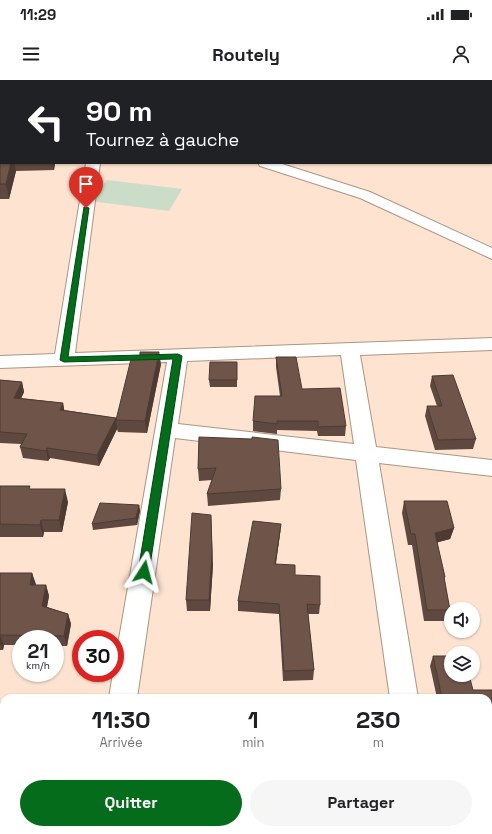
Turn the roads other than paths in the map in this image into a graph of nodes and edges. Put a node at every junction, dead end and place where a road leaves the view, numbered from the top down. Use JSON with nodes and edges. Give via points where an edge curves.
{"nodes":[{"id":1,"x":93,"y":164,"type":"edge"},
{"id":2,"x":268,"y":164,"type":"edge"},
{"id":3,"x":492,"y":254,"type":"edge"},
{"id":4,"x":492,"y":344,"type":"edge"},
{"id":5,"x":350,"y":349,"type":"junction"},
{"id":6,"x":178,"y":356,"type":"junction"},
{"id":7,"x":64,"y":360,"type":"junction"},
{"id":8,"x":0,"y":362,"type":"edge"},
{"id":9,"x":166,"y":430,"type":"junction"},
{"id":10,"x":366,"y":454,"type":"junction"},
{"id":11,"x":492,"y":468,"type":"edge"},
{"id":12,"x":125,"y":694,"type":"edge"},
{"id":13,"x":403,"y":694,"type":"edge"}],
"edges":[{"from":1,"to":7,"type":"street"},
{"from":2,"to":3,"type":"street","via":[[365,194]]},
{"from":4,"to":5,"type":"street"},
{"from":5,"to":6,"type":"street"},
{"from":5,"to":10,"type":"street"},
{"from":6,"to":7,"type":"street"},
{"from":6,"to":9,"type":"street"},
{"from":7,"to":8,"type":"street"},
{"from":9,"to":10,"type":"street"},
{"from":9,"to":12,"type":"street"},
{"from":10,"to":11,"type":"street"},
{"from":10,"to":13,"type":"street"}]}
